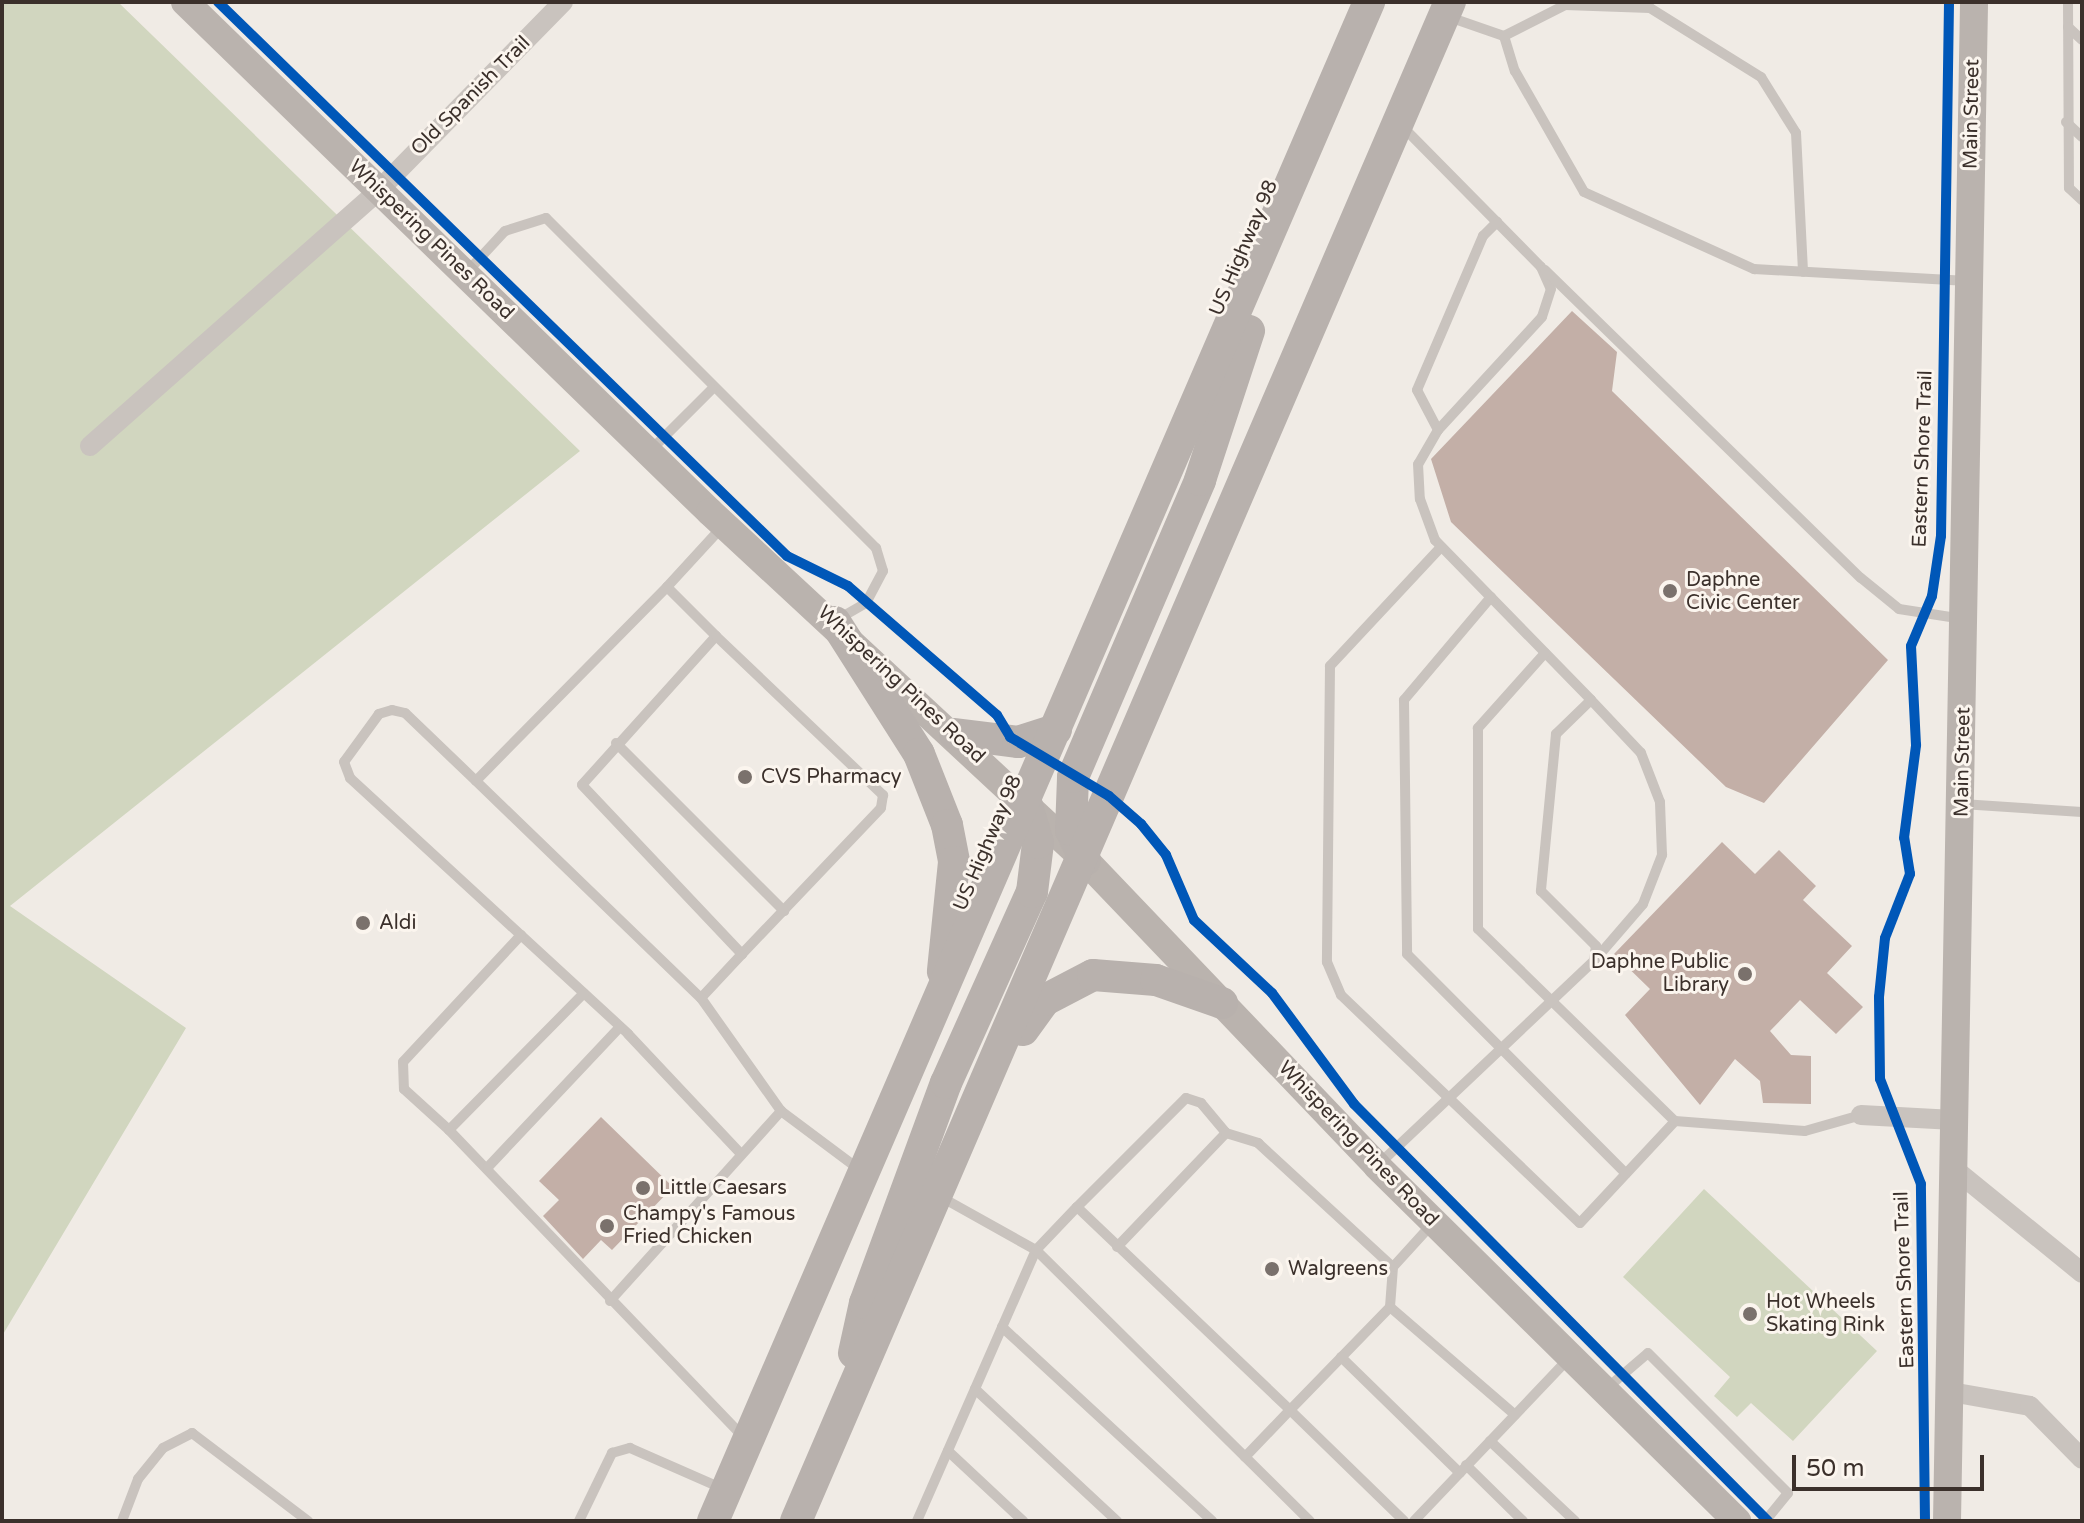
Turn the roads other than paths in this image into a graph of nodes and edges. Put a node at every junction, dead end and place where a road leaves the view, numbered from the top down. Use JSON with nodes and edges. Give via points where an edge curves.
{"nodes":[{"id":1,"x":185,"y":2,"type":"edge"},
{"id":2,"x":563,"y":2,"type":"edge"},
{"id":3,"x":1369,"y":2,"type":"edge"},
{"id":4,"x":1974,"y":2,"type":"edge"},
{"id":5,"x":2068,"y":2,"type":"edge"},
{"id":6,"x":1447,"y":9,"type":"edge"},
{"id":7,"x":2068,"y":27,"type":"junction"},
{"id":8,"x":1504,"y":36,"type":"junction"},
{"id":9,"x":2082,"y":40,"type":"edge"},
{"id":10,"x":1398,"y":122,"type":"junction"},
{"id":11,"x":2066,"y":122,"type":"junction"},
{"id":12,"x":2082,"y":137,"type":"edge"},
{"id":13,"x":379,"y":190,"type":"junction"},
{"id":14,"x":2082,"y":200,"type":"edge"},
{"id":15,"x":1281,"y":208,"type":"junction"},
{"id":16,"x":1497,"y":222,"type":"junction"},
{"id":17,"x":1539,"y":265,"type":"junction"},
{"id":18,"x":1803,"y":272,"type":"junction"},
{"id":19,"x":466,"y":274,"type":"junction"},
{"id":20,"x":1970,"y":282,"type":"junction"},
{"id":21,"x":712,"y":389,"type":"junction"},
{"id":22,"x":1438,"y":430,"type":"junction"},
{"id":23,"x":90,"y":446,"type":"dead end"},
{"id":24,"x":649,"y":452,"type":"junction"},
{"id":25,"x":724,"y":525,"type":"junction"},
{"id":26,"x":1441,"y":547,"type":"junction"},
{"id":27,"x":667,"y":587,"type":"junction"},
{"id":28,"x":1491,"y":597,"type":"junction"},
{"id":29,"x":1965,"y":619,"type":"junction"},
{"id":30,"x":835,"y":622,"type":"junction"},
{"id":31,"x":716,"y":636,"type":"junction"},
{"id":32,"x":1545,"y":653,"type":"junction"},
{"id":33,"x":1591,"y":700,"type":"junction"},
{"id":34,"x":1056,"y":730,"type":"junction"},
{"id":35,"x":955,"y":734,"type":"junction"},
{"id":36,"x":616,"y":743,"type":"junction"},
{"id":37,"x":476,"y":781,"type":"junction"},
{"id":38,"x":1026,"y":802,"type":"junction"},
{"id":39,"x":1962,"y":804,"type":"junction"},
{"id":40,"x":2082,"y":812,"type":"edge"},
{"id":41,"x":1085,"y":860,"type":"junction"},
{"id":42,"x":784,"y":911,"type":"junction"},
{"id":43,"x":521,"y":935,"type":"junction"},
{"id":44,"x":742,"y":954,"type":"junction"},
{"id":45,"x":1594,"y":961,"type":"junction"},
{"id":46,"x":584,"y":993,"type":"junction"},
{"id":47,"x":701,"y":998,"type":"junction"},
{"id":48,"x":940,"y":1001,"type":"junction"},
{"id":49,"x":1552,"y":1001,"type":"junction"},
{"id":50,"x":1222,"y":1003,"type":"junction"},
{"id":51,"x":620,"y":1027,"type":"junction"},
{"id":52,"x":1501,"y":1050,"type":"junction"},
{"id":53,"x":992,"y":1072,"type":"junction"},
{"id":54,"x":1450,"y":1097,"type":"junction"},
{"id":55,"x":781,"y":1111,"type":"junction"},
{"id":56,"x":1861,"y":1115,"type":"joint"},
{"id":57,"x":1954,"y":1120,"type":"junction"},
{"id":58,"x":1675,"y":1121,"type":"junction"},
{"id":59,"x":449,"y":1130,"type":"junction"},
{"id":60,"x":1226,"y":1133,"type":"junction"},
{"id":61,"x":741,"y":1154,"type":"junction"},
{"id":62,"x":1377,"y":1166,"type":"junction"},
{"id":63,"x":488,"y":1167,"type":"junction"},
{"id":64,"x":1953,"y":1168,"type":"junction"},
{"id":65,"x":865,"y":1173,"type":"junction"},
{"id":66,"x":1626,"y":1174,"type":"junction"},
{"id":67,"x":938,"y":1195,"type":"junction"},
{"id":68,"x":1077,"y":1207,"type":"junction"},
{"id":69,"x":1434,"y":1223,"type":"junction"},
{"id":70,"x":1117,"y":1247,"type":"junction"},
{"id":71,"x":1036,"y":1250,"type":"junction"},
{"id":72,"x":1393,"y":1267,"type":"junction"},
{"id":73,"x":2082,"y":1273,"type":"edge"},
{"id":74,"x":610,"y":1301,"type":"junction"},
{"id":75,"x":1390,"y":1307,"type":"junction"},
{"id":76,"x":1002,"y":1327,"type":"junction"},
{"id":77,"x":1341,"y":1357,"type":"junction"},
{"id":78,"x":1571,"y":1357,"type":"junction"},
{"id":79,"x":975,"y":1389,"type":"junction"},
{"id":80,"x":1605,"y":1390,"type":"junction"},
{"id":81,"x":1951,"y":1392,"type":"junction"},
{"id":82,"x":1290,"y":1410,"type":"junction"},
{"id":83,"x":1515,"y":1415,"type":"junction"},
{"id":84,"x":839,"y":1422,"type":"junction"},
{"id":85,"x":1490,"y":1441,"type":"junction"},
{"id":86,"x":748,"y":1442,"type":"junction"},
{"id":87,"x":948,"y":1451,"type":"junction"},
{"id":88,"x":1245,"y":1457,"type":"junction"},
{"id":89,"x":2082,"y":1459,"type":"edge"},
{"id":90,"x":1463,"y":1469,"type":"junction"},
{"id":91,"x":727,"y":1490,"type":"junction"},
{"id":92,"x":920,"y":1520,"type":"edge"},
{"id":93,"x":122,"y":1521,"type":"edge"},
{"id":94,"x":308,"y":1521,"type":"edge"},
{"id":95,"x":579,"y":1521,"type":"edge"},
{"id":96,"x":713,"y":1521,"type":"edge"},
{"id":97,"x":796,"y":1521,"type":"edge"},
{"id":98,"x":1023,"y":1521,"type":"edge"},
{"id":99,"x":1117,"y":1521,"type":"edge"},
{"id":100,"x":1212,"y":1521,"type":"edge"},
{"id":101,"x":1310,"y":1521,"type":"edge"},
{"id":102,"x":1404,"y":1521,"type":"edge"},
{"id":103,"x":1414,"y":1521,"type":"edge"},
{"id":104,"x":1523,"y":1521,"type":"edge"},
{"id":105,"x":1575,"y":1521,"type":"edge"},
{"id":106,"x":1737,"y":1521,"type":"edge"},
{"id":107,"x":1765,"y":1521,"type":"edge"},
{"id":108,"x":1947,"y":1521,"type":"edge"}],
"edges":[{"from":1,"to":13,"type":"street","name":"Whispering Pines Road"},
{"from":2,"to":13,"type":"street","name":"Old Spanish Trail"},
{"from":3,"to":15,"type":"main road","name":"US Highway 98"},
{"from":4,"to":20,"type":"street","name":"Main Street"},
{"from":5,"to":7,"type":"lane"},
{"from":6,"to":8,"type":"lane"},
{"from":6,"to":10,"type":"main road"},
{"from":7,"to":9,"type":"lane"},
{"from":7,"to":11,"type":"lane"},
{"from":8,"to":18,"type":"lane","via":[[1515,71],[1584,192],[1754,269]]},
{"from":8,"to":18,"type":"lane","via":[[1565,5],[1650,8],[1761,77],[1796,133]]},
{"from":10,"to":16,"type":"lane"},
{"from":10,"to":41,"type":"main road"},
{"from":11,"to":12,"type":"lane"},
{"from":11,"to":14,"type":"lane","via":[[2069,188]]},
{"from":13,"to":19,"type":"street","name":"Whispering Pines Road"},
{"from":13,"to":23,"type":"street","name":"Old Spanish Trail"},
{"from":15,"to":34,"type":"main road","name":"US Highway 98"},
{"from":15,"to":41,"type":"main road","via":[[1200,480],[1073,777],[1071,830]]},
{"from":16,"to":17,"type":"lane"},
{"from":16,"to":22,"type":"lane","via":[[1483,236],[1417,390]]},
{"from":17,"to":22,"type":"lane","via":[[1551,289],[1542,317]]},
{"from":17,"to":29,"type":"lane","via":[[1861,578],[1899,609]]},
{"from":18,"to":20,"type":"lane"},
{"from":19,"to":21,"type":"lane","via":[[505,231],[546,218]]},
{"from":19,"to":24,"type":"street","name":"Whispering Pines Road"},
{"from":20,"to":29,"type":"street","name":"Main Street"},
{"from":21,"to":24,"type":"lane"},
{"from":21,"to":30,"type":"lane","via":[[876,548],[883,571],[866,603]]},
{"from":22,"to":26,"type":"lane","via":[[1418,464],[1420,499]]},
{"from":24,"to":25,"type":"street","name":"Whispering Pines Road"},
{"from":25,"to":27,"type":"lane"},
{"from":25,"to":30,"type":"street","name":"Whispering Pines Road"},
{"from":26,"to":28,"type":"lane"},
{"from":26,"to":54,"type":"lane","via":[[1330,666],[1327,962],[1341,995]]},
{"from":27,"to":31,"type":"lane"},
{"from":27,"to":37,"type":"lane"},
{"from":28,"to":32,"type":"lane"},
{"from":28,"to":52,"type":"lane","via":[[1404,700],[1407,954]]},
{"from":29,"to":39,"type":"street","name":"Main Street"},
{"from":30,"to":35,"type":"street","name":"Whispering Pines Road"},
{"from":30,"to":48,"type":"main road","via":[[919,754],[947,825],[954,862]]},
{"from":31,"to":36,"type":"lane"},
{"from":31,"to":42,"type":"lane","via":[[883,795],[881,808]]},
{"from":32,"to":33,"type":"lane"},
{"from":32,"to":49,"type":"lane","via":[[1478,728],[1478,929]]},
{"from":33,"to":45,"type":"lane","via":[[1556,734],[1541,891],[1596,946]]},
{"from":33,"to":45,"type":"lane","via":[[1641,753],[1660,802],[1662,855],[1643,904]]},
{"from":34,"to":35,"type":"main road","via":[[1018,742]]},
{"from":34,"to":38,"type":"main road","name":"US Highway 98"},
{"from":35,"to":38,"type":"street","name":"Whispering Pines Road"},
{"from":36,"to":42,"type":"lane"},
{"from":36,"to":44,"type":"lane","via":[[587,774],[586,795]]},
{"from":37,"to":43,"type":"lane","via":[[405,713],[392,710],[379,714],[344,762],[350,778]]},
{"from":37,"to":47,"type":"lane"},
{"from":38,"to":41,"type":"street","name":"Whispering Pines Road"},
{"from":38,"to":48,"type":"main road","name":"US Highway 98"},
{"from":38,"to":84,"type":"main road","via":[[1038,843],[1032,892],[946,1083],[865,1303]]},
{"from":39,"to":40,"type":"lane"},
{"from":39,"to":57,"type":"street","name":"Main Street"},
{"from":41,"to":50,"type":"street","name":"Whispering Pines Road"},
{"from":41,"to":53,"type":"main road"},
{"from":42,"to":44,"type":"lane"},
{"from":43,"to":46,"type":"lane"},
{"from":43,"to":59,"type":"lane","via":[[403,1062],[404,1089]]},
{"from":44,"to":47,"type":"lane"},
{"from":45,"to":49,"type":"lane"},
{"from":46,"to":51,"type":"lane"},
{"from":46,"to":59,"type":"lane"},
{"from":47,"to":55,"type":"lane"},
{"from":48,"to":65,"type":"main road","name":"US Highway 98"},
{"from":49,"to":52,"type":"lane"},
{"from":49,"to":58,"type":"lane"},
{"from":50,"to":53,"type":"main road","via":[[1122,973],[1069,982],[1045,1000]]},
{"from":50,"to":62,"type":"street","name":"Whispering Pines Road"},
{"from":51,"to":61,"type":"lane"},
{"from":51,"to":63,"type":"lane"},
{"from":52,"to":54,"type":"lane"},
{"from":52,"to":66,"type":"lane"},
{"from":53,"to":67,"type":"main road"},
{"from":54,"to":62,"type":"lane"},
{"from":54,"to":66,"type":"lane","via":[[1580,1223]]},
{"from":55,"to":61,"type":"lane"},
{"from":55,"to":65,"type":"lane"},
{"from":56,"to":57,"type":"street"},
{"from":56,"to":58,"type":"lane","via":[[1805,1131]]},
{"from":57,"to":64,"type":"street","name":"Main Street"},
{"from":58,"to":66,"type":"lane"},
{"from":59,"to":63,"type":"lane"},
{"from":60,"to":68,"type":"lane","via":[[1201,1103],[1186,1098]]},
{"from":60,"to":70,"type":"lane"},
{"from":60,"to":72,"type":"lane","via":[[1258,1143]]},
{"from":61,"to":74,"type":"lane"},
{"from":62,"to":69,"type":"street","name":"Whispering Pines Road"},
{"from":63,"to":74,"type":"lane","via":[[535,1228]]},
{"from":64,"to":73,"type":"street"},
{"from":64,"to":81,"type":"street","name":"Main Street"},
{"from":65,"to":86,"type":"main road","name":"US Highway 98"},
{"from":67,"to":71,"type":"lane"},
{"from":67,"to":84,"type":"main road"},
{"from":68,"to":70,"type":"lane"},
{"from":68,"to":71,"type":"lane"},
{"from":69,"to":72,"type":"lane"},
{"from":69,"to":78,"type":"street","name":"Whispering Pines Road"},
{"from":70,"to":82,"type":"lane"},
{"from":71,"to":76,"type":"lane"},
{"from":71,"to":88,"type":"lane"},
{"from":72,"to":75,"type":"lane"},
{"from":74,"to":86,"type":"lane"},
{"from":75,"to":77,"type":"lane"},
{"from":75,"to":83,"type":"lane"},
{"from":76,"to":79,"type":"lane"},
{"from":76,"to":100,"type":"lane"},
{"from":77,"to":82,"type":"lane"},
{"from":77,"to":90,"type":"lane"},
{"from":78,"to":80,"type":"street","name":"Whispering Pines Road"},
{"from":78,"to":83,"type":"lane"},
{"from":79,"to":87,"type":"lane"},
{"from":79,"to":99,"type":"lane"},
{"from":80,"to":106,"type":"street","name":"Whispering Pines Road"},
{"from":80,"to":107,"type":"lane","via":[[1648,1353],[1788,1493]]},
{"from":81,"to":89,"type":"street","via":[[2030,1406]]},
{"from":81,"to":108,"type":"street","name":"Main Street"},
{"from":82,"to":88,"type":"lane"},
{"from":82,"to":102,"type":"lane"},
{"from":83,"to":85,"type":"lane"},
{"from":84,"to":97,"type":"main road"},
{"from":85,"to":90,"type":"lane"},
{"from":85,"to":105,"type":"lane"},
{"from":86,"to":91,"type":"main road","name":"US Highway 98"},
{"from":87,"to":92,"type":"lane"},
{"from":87,"to":98,"type":"lane"},
{"from":88,"to":101,"type":"lane"},
{"from":90,"to":103,"type":"lane"},
{"from":90,"to":104,"type":"lane"},
{"from":91,"to":95,"type":"lane","via":[[630,1448],[612,1453]]},
{"from":91,"to":96,"type":"main road","name":"US Highway 98"},
{"from":93,"to":94,"type":"lane","via":[[146,1469],[163,1448],[192,1433]]}]}
